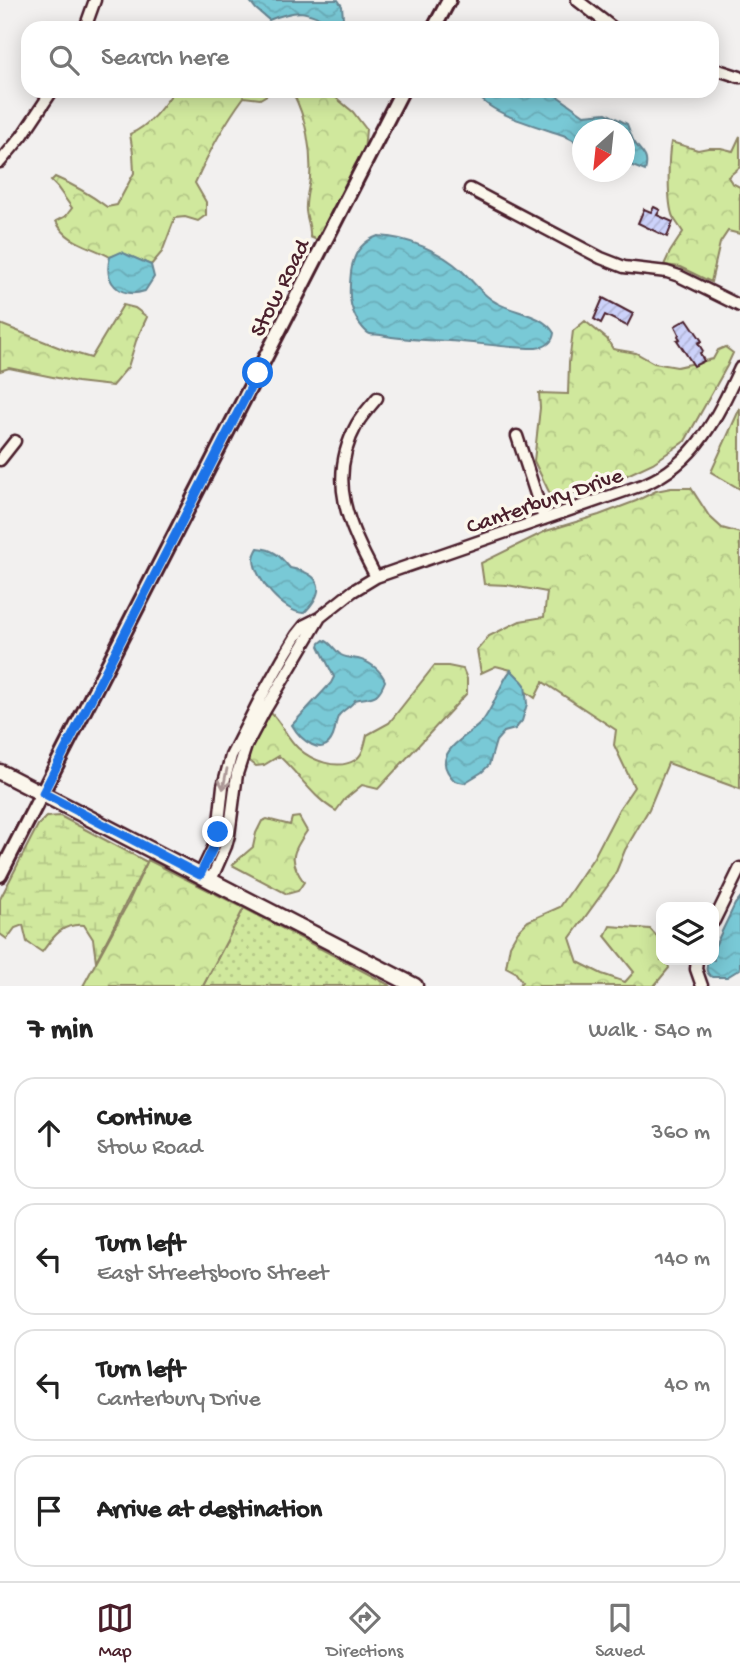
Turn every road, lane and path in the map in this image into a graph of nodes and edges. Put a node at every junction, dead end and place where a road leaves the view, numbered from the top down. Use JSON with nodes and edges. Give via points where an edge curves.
{"nodes":[{"id":1,"x":95,"y":0,"type":"edge"},
{"id":2,"x":449,"y":0,"type":"edge"},
{"id":3,"x":578,"y":0,"type":"edge"},
{"id":4,"x":88,"y":21,"type":"edge"},
{"id":5,"x":438,"y":21,"type":"edge"},
{"id":6,"x":604,"y":21,"type":"edge"},
{"id":7,"x":719,"y":70,"type":"edge"},
{"id":8,"x":740,"y":77,"type":"edge"},
{"id":9,"x":47,"y":98,"type":"edge"},
{"id":10,"x":398,"y":98,"type":"edge"},
{"id":11,"x":0,"y":162,"type":"edge"},
{"id":12,"x":470,"y":189,"type":"dead end"},
{"id":13,"x":740,"y":306,"type":"edge"},
{"id":14,"x":740,"y":368,"type":"edge"},
{"id":15,"x":377,"y":398,"type":"dead end"},
{"id":16,"x":517,"y":436,"type":"dead end"},
{"id":17,"x":15,"y":441,"type":"dead end"},
{"id":18,"x":0,"y":460,"type":"edge"},
{"id":19,"x":544,"y":519,"type":"junction"},
{"id":20,"x":376,"y":577,"type":"junction"},
{"id":21,"x":0,"y":772,"type":"edge"},
{"id":22,"x":43,"y":793,"type":"junction"},
{"id":23,"x":740,"y":868,"type":"edge"},
{"id":24,"x":0,"y":875,"type":"edge"},
{"id":25,"x":205,"y":878,"type":"junction"},
{"id":26,"x":719,"y":911,"type":"edge"},
{"id":27,"x":696,"y":965,"type":"edge"},
{"id":28,"x":415,"y":986,"type":"edge"},
{"id":29,"x":702,"y":986,"type":"edge"}],
"edges":[{"from":1,"to":4,"type":"street"},
{"from":2,"to":5,"type":"street"},
{"from":3,"to":6,"type":"street"},
{"from":7,"to":8,"type":"street"},
{"from":9,"to":11,"type":"street"},
{"from":10,"to":22,"type":"street","name":"Stow Road"},
{"from":12,"to":13,"type":"street","via":[[601,258],[624,267],[679,276]]},
{"from":14,"to":19,"type":"street","name":"Canterbury Drive","via":[[701,440],[676,468],[656,480]]},
{"from":15,"to":20,"type":"street","via":[[352,434],[342,476],[346,515]]},
{"from":16,"to":19,"type":"street"},
{"from":17,"to":18,"type":"street"},
{"from":19,"to":20,"type":"street","name":"Canterbury Drive"},
{"from":20,"to":25,"type":"street","name":"Canterbury Drive","via":[[319,618],[264,702],[239,750],[226,846]]},
{"from":21,"to":22,"type":"main road"},
{"from":22,"to":24,"type":"street","name":"Stow Road"},
{"from":22,"to":25,"type":"main road"},
{"from":23,"to":26,"type":"street"},
{"from":25,"to":28,"type":"main road"},
{"from":27,"to":29,"type":"street"}]}
